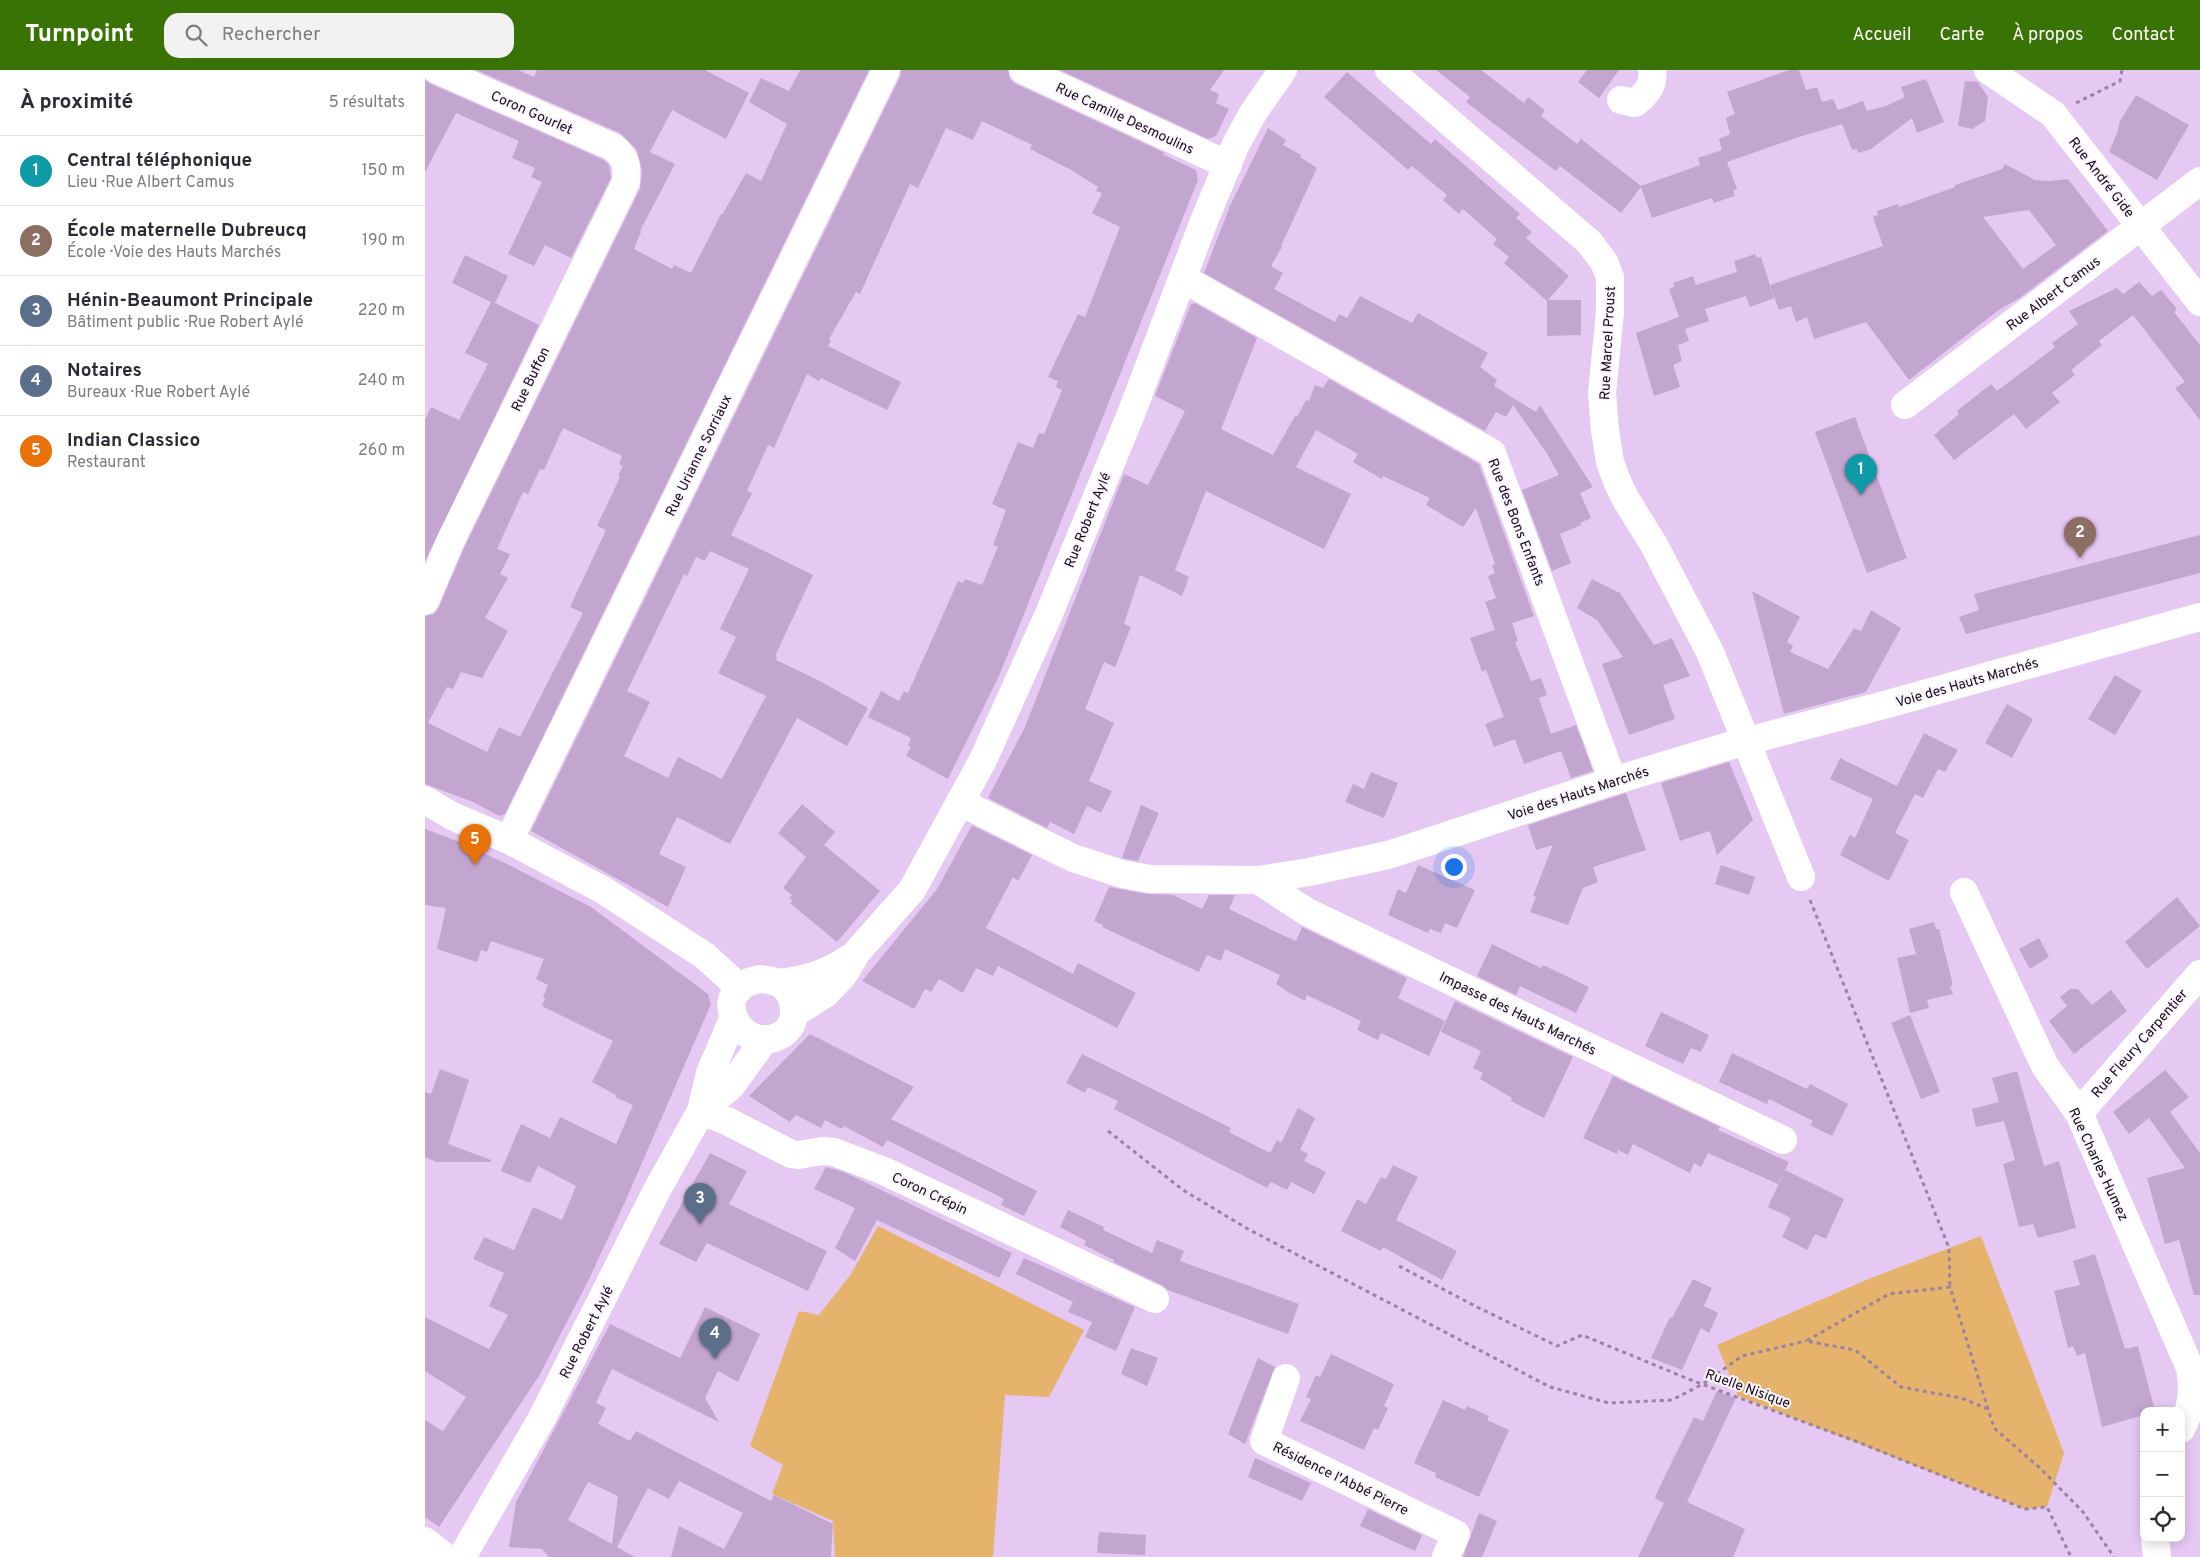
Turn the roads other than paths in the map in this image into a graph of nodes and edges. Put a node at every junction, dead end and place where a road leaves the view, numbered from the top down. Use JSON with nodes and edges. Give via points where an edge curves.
{"nodes":[{"id":1,"x":437,"y":70,"type":"edge"},
{"id":2,"x":886,"y":70,"type":"edge"},
{"id":3,"x":1023,"y":70,"type":"edge"},
{"id":4,"x":1389,"y":70,"type":"edge"},
{"id":5,"x":1652,"y":70,"type":"edge"},
{"id":6,"x":1988,"y":70,"type":"edge"},
{"id":7,"x":1278,"y":72,"type":"edge"},
{"id":8,"x":1621,"y":100,"type":"dead end"},
{"id":9,"x":623,"y":157,"type":"joint"},
{"id":10,"x":1228,"y":165,"type":"junction"},
{"id":11,"x":2200,"y":181,"type":"edge"},
{"id":12,"x":2141,"y":226,"type":"junction"},
{"id":13,"x":1184,"y":279,"type":"junction"},
{"id":14,"x":2200,"y":302,"type":"edge"},
{"id":15,"x":1905,"y":405,"type":"dead end"},
{"id":16,"x":425,"y":601,"type":"edge"},
{"id":17,"x":2200,"y":617,"type":"edge"},
{"id":18,"x":1747,"y":740,"type":"junction"},
{"id":19,"x":1613,"y":781,"type":"junction"},
{"id":20,"x":425,"y":800,"type":"edge"},
{"id":21,"x":960,"y":802,"type":"junction"},
{"id":22,"x":452,"y":816,"type":"junction"},
{"id":23,"x":425,"y":817,"type":"edge"},
{"id":24,"x":509,"y":840,"type":"junction"},
{"id":25,"x":1801,"y":877,"type":"road end"},
{"id":26,"x":1258,"y":880,"type":"junction"},
{"id":27,"x":1964,"y":892,"type":"dead end"},
{"id":28,"x":857,"y":952,"type":"junction"},
{"id":29,"x":2200,"y":974,"type":"edge"},
{"id":30,"x":779,"y":983,"type":"junction"},
{"id":31,"x":739,"y":988,"type":"junction"},
{"id":32,"x":795,"y":1014,"type":"junction"},
{"id":33,"x":733,"y":1019,"type":"junction"},
{"id":34,"x":765,"y":1039,"type":"junction"},
{"id":35,"x":701,"y":1111,"type":"junction"},
{"id":36,"x":2079,"y":1113,"type":"junction"},
{"id":37,"x":1783,"y":1140,"type":"dead end"},
{"id":38,"x":1155,"y":1299,"type":"dead end"},
{"id":39,"x":1286,"y":1378,"type":"dead end"},
{"id":40,"x":2197,"y":1387,"type":"edge"},
{"id":41,"x":2185,"y":1419,"type":"edge"},
{"id":42,"x":2155,"y":1542,"type":"edge"},
{"id":43,"x":448,"y":1552,"type":"edge"},
{"id":44,"x":1446,"y":1557,"type":"edge"},
{"id":45,"x":2157,"y":1557,"type":"edge"}],
"edges":[{"from":1,"to":9,"type":"street","name":"Coron Gourlet","via":[[613,148]]},
{"from":2,"to":24,"type":"street","name":"Rue Urianne Sorriaux"},
{"from":3,"to":10,"type":"street","name":"Rue Camille Desmoulins"},
{"from":4,"to":18,"type":"street","name":"Rue Marcel Proust","via":[[1589,242],[1604,262],[1610,277],[1610,312],[1602,393],[1611,462],[1625,498],[1654,545],[1710,652]]},
{"from":5,"to":8,"type":"street","via":[[1648,93],[1635,103]]},
{"from":6,"to":12,"type":"street","name":"Rue André Gide","via":[[2053,114]]},
{"from":7,"to":10,"type":"street","name":"Rue Robert Aylé","via":[[1253,113]]},
{"from":9,"to":16,"type":"street","name":"Rue Buffon","via":[[627,169],[626,182],[450,542]]},
{"from":10,"to":13,"type":"street","name":"Rue Robert Aylé"},
{"from":11,"to":12,"type":"street","name":"Rue Albert Camus"},
{"from":12,"to":14,"type":"street","name":"Rue André Gide"},
{"from":12,"to":15,"type":"street","name":"Rue Albert Camus"},
{"from":13,"to":19,"type":"street","name":"Rue des Bons Enfants","via":[[1492,453]]},
{"from":13,"to":21,"type":"street","name":"Rue Robert Aylé","via":[[1048,616],[983,760]]},
{"from":17,"to":18,"type":"street","name":"Voie des Hauts Marchés"},
{"from":18,"to":19,"type":"street","name":"Voie des Hauts Marchés"},
{"from":18,"to":25,"type":"street","name":"Rue Marcel Proust"},
{"from":19,"to":26,"type":"street","name":"Voie des Hauts Marchés","via":[[1388,855]]},
{"from":20,"to":22,"type":"street"},
{"from":21,"to":26,"type":"street","name":"Voie des Hauts Marchés","via":[[1073,858],[1122,874],[1150,879]]},
{"from":21,"to":28,"type":"street","name":"Rue Robert Aylé","via":[[912,890]]},
{"from":22,"to":23,"type":"street"},
{"from":22,"to":24,"type":"street"},
{"from":24,"to":31,"type":"street","via":[[635,909],[705,956]]},
{"from":26,"to":37,"type":"street","name":"Impasse des Hauts Marchés","via":[[1307,912]]},
{"from":27,"to":36,"type":"street","name":"Rue Charles Humez","via":[[2045,1066]]},
{"from":28,"to":30,"type":"street","name":"Rue Robert Aylé","via":[[818,976]]},
{"from":28,"to":32,"type":"street","name":"Rue Robert Aylé","via":[[844,974],[825,994]]},
{"from":29,"to":36,"type":"street","name":"Rue Fleury Carpentier"},
{"from":30,"to":31,"type":"street","via":[[760,979]]},
{"from":30,"to":32,"type":"street","via":[[793,1001]]},
{"from":31,"to":33,"type":"street","via":[[731,1002]]},
{"from":32,"to":34,"type":"street","via":[[785,1032]]},
{"from":33,"to":34,"type":"street","via":[[746,1033]]},
{"from":33,"to":35,"type":"street","name":"Rue Robert Aylé","via":[[710,1073]]},
{"from":34,"to":35,"type":"street","name":"Rue Robert Aylé","via":[[731,1086]]},
{"from":35,"to":38,"type":"street","name":"Coron Crépin","via":[[791,1154],[834,1152],[884,1171]]},
{"from":35,"to":43,"type":"street","name":"Rue Robert Aylé","via":[[658,1188],[542,1418]]},
{"from":36,"to":40,"type":"street","name":"Rue Charles Humez"},
{"from":39,"to":44,"type":"street","name":"Résidence l'Abbé Pierre","via":[[1264,1441],[1456,1534]]},
{"from":40,"to":41,"type":"street"},
{"from":42,"to":45,"type":"street"}]}
